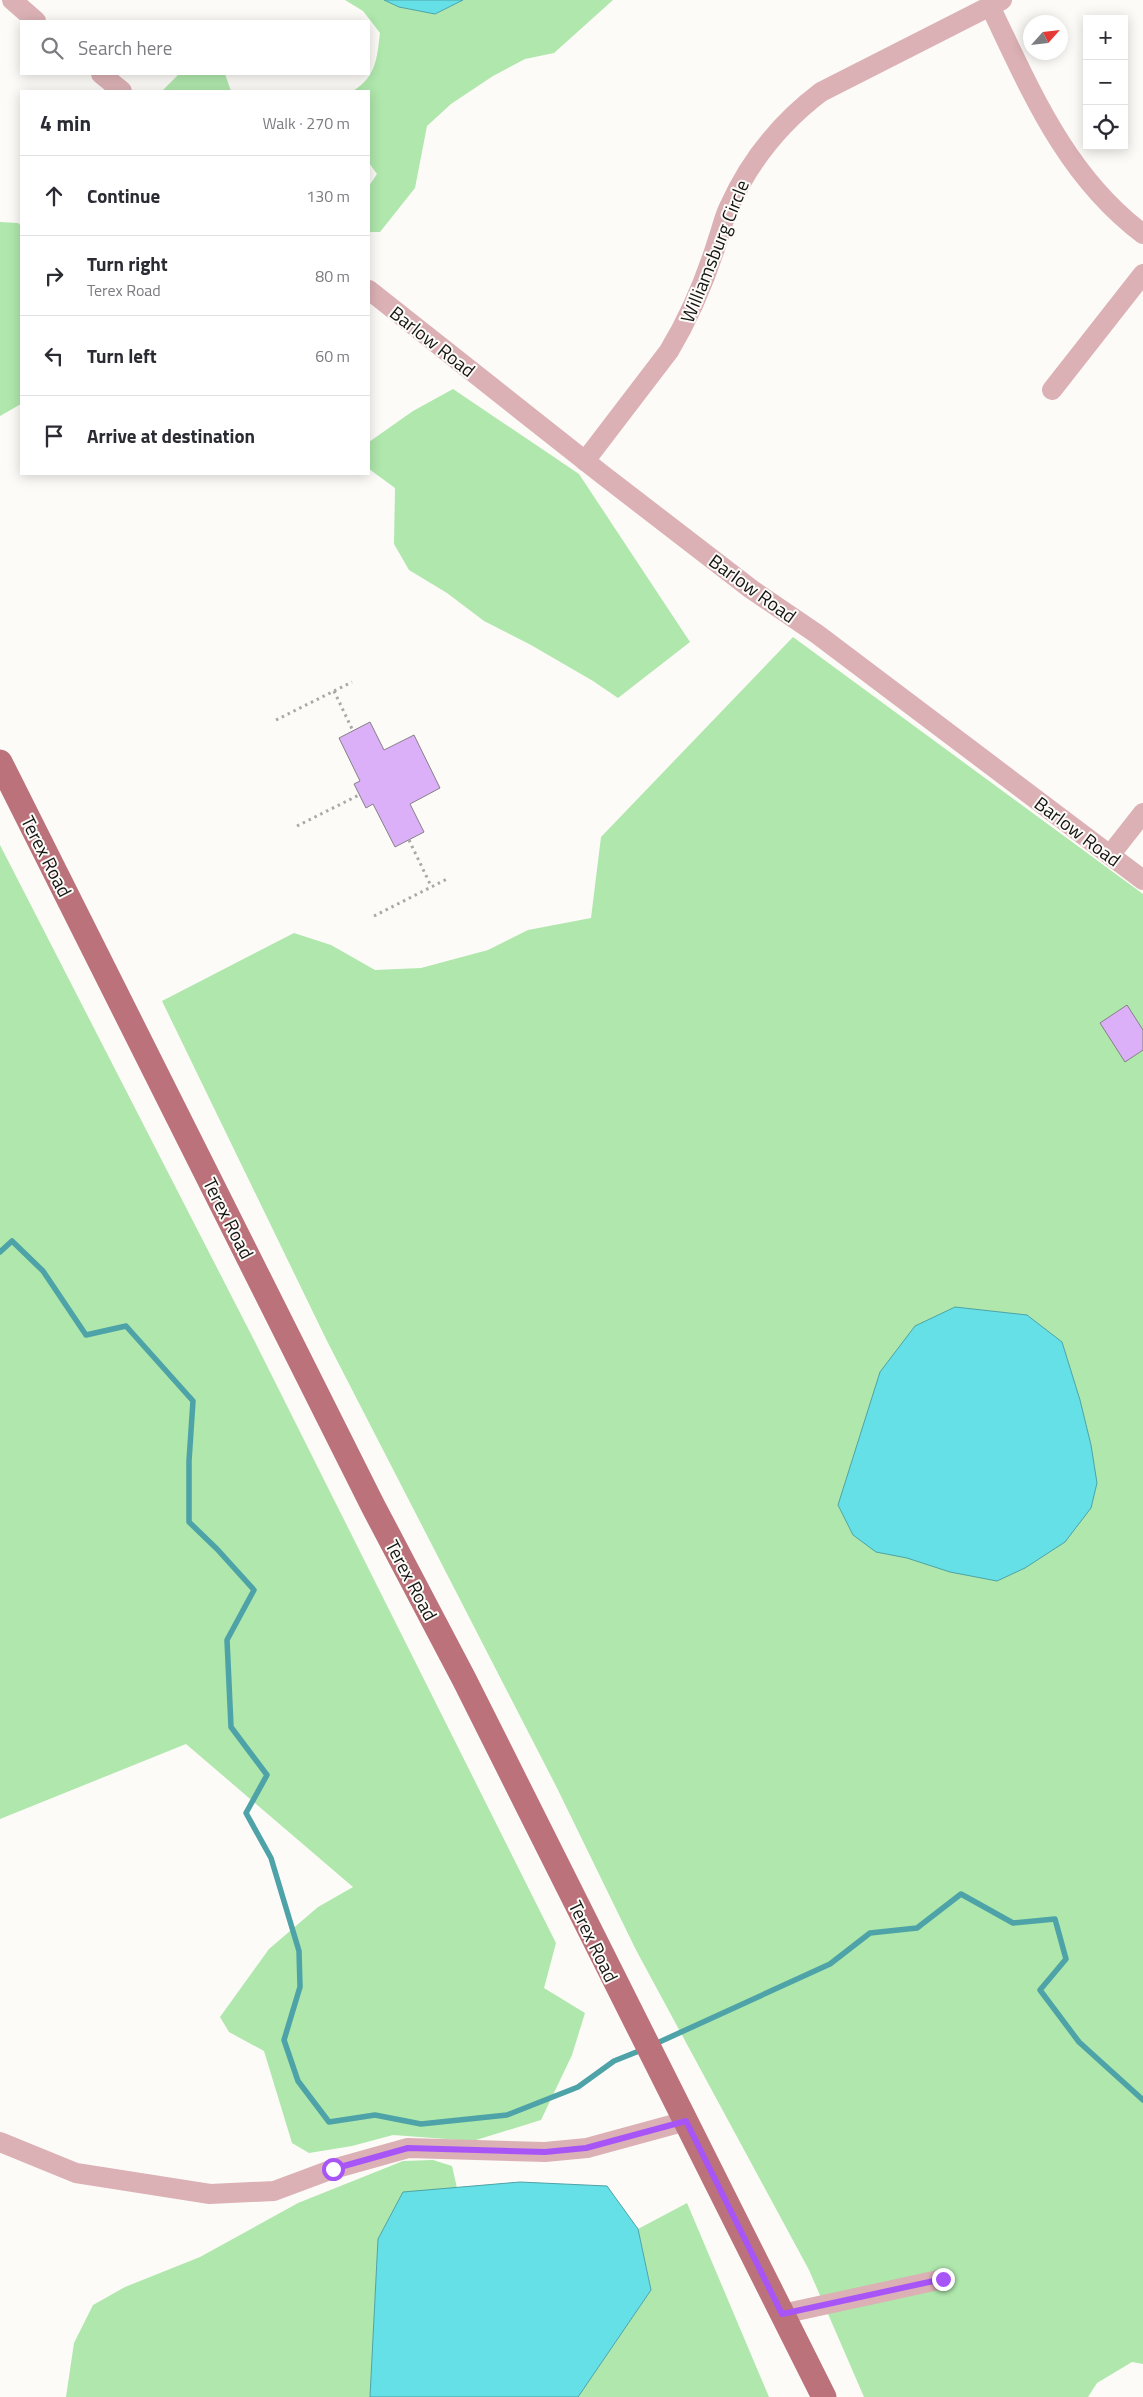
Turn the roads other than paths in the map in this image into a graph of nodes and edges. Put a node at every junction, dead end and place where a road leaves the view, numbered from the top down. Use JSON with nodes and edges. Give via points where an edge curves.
{"nodes":[{"id":1,"x":12,"y":0,"type":"edge"},
{"id":2,"x":996,"y":3,"type":"edge"},
{"id":3,"x":35,"y":20,"type":"edge"},
{"id":4,"x":102,"y":75,"type":"edge"},
{"id":5,"x":121,"y":90,"type":"edge"},
{"id":6,"x":1143,"y":234,"type":"edge"},
{"id":7,"x":1143,"y":274,"type":"edge"},
{"id":8,"x":370,"y":291,"type":"edge"},
{"id":9,"x":1052,"y":390,"type":"dead end"},
{"id":10,"x":585,"y":461,"type":"junction"},
{"id":11,"x":0,"y":762,"type":"edge"},
{"id":12,"x":1143,"y":813,"type":"edge"},
{"id":13,"x":1110,"y":855,"type":"junction"},
{"id":14,"x":1143,"y":880,"type":"edge"},
{"id":15,"x":686,"y":2121,"type":"junction"},
{"id":16,"x":0,"y":2142,"type":"edge"},
{"id":17,"x":943,"y":2279,"type":"dead end"},
{"id":18,"x":782,"y":2314,"type":"junction"},
{"id":19,"x":824,"y":2397,"type":"edge"}],
"edges":[{"from":1,"to":3,"type":"street"},
{"from":2,"to":6,"type":"street","via":[[1053,134],[1081,175],[1112,208]]},
{"from":2,"to":10,"type":"street","name":"Williamsburg Circle","via":[[821,92],[796,111],[768,141],[745,174],[728,207],[695,303],[681,331]]},
{"from":4,"to":5,"type":"street"},
{"from":7,"to":9,"type":"street"},
{"from":8,"to":10,"type":"street","name":"Barlow Road"},
{"from":10,"to":13,"type":"street","name":"Barlow Road","via":[[751,589],[817,634]]},
{"from":11,"to":15,"type":"main road","name":"Terex Road","via":[[368,1498],[464,1680]]},
{"from":12,"to":13,"type":"street"},
{"from":13,"to":14,"type":"street","name":"Barlow Road"},
{"from":15,"to":16,"type":"street","via":[[586,2148],[510,2151],[408,2148],[333,2169],[274,2191],[210,2194],[76,2172]]},
{"from":15,"to":18,"type":"main road","name":"Terex Road"},
{"from":17,"to":18,"type":"street"},
{"from":18,"to":19,"type":"main road","name":"Terex Road"}]}
